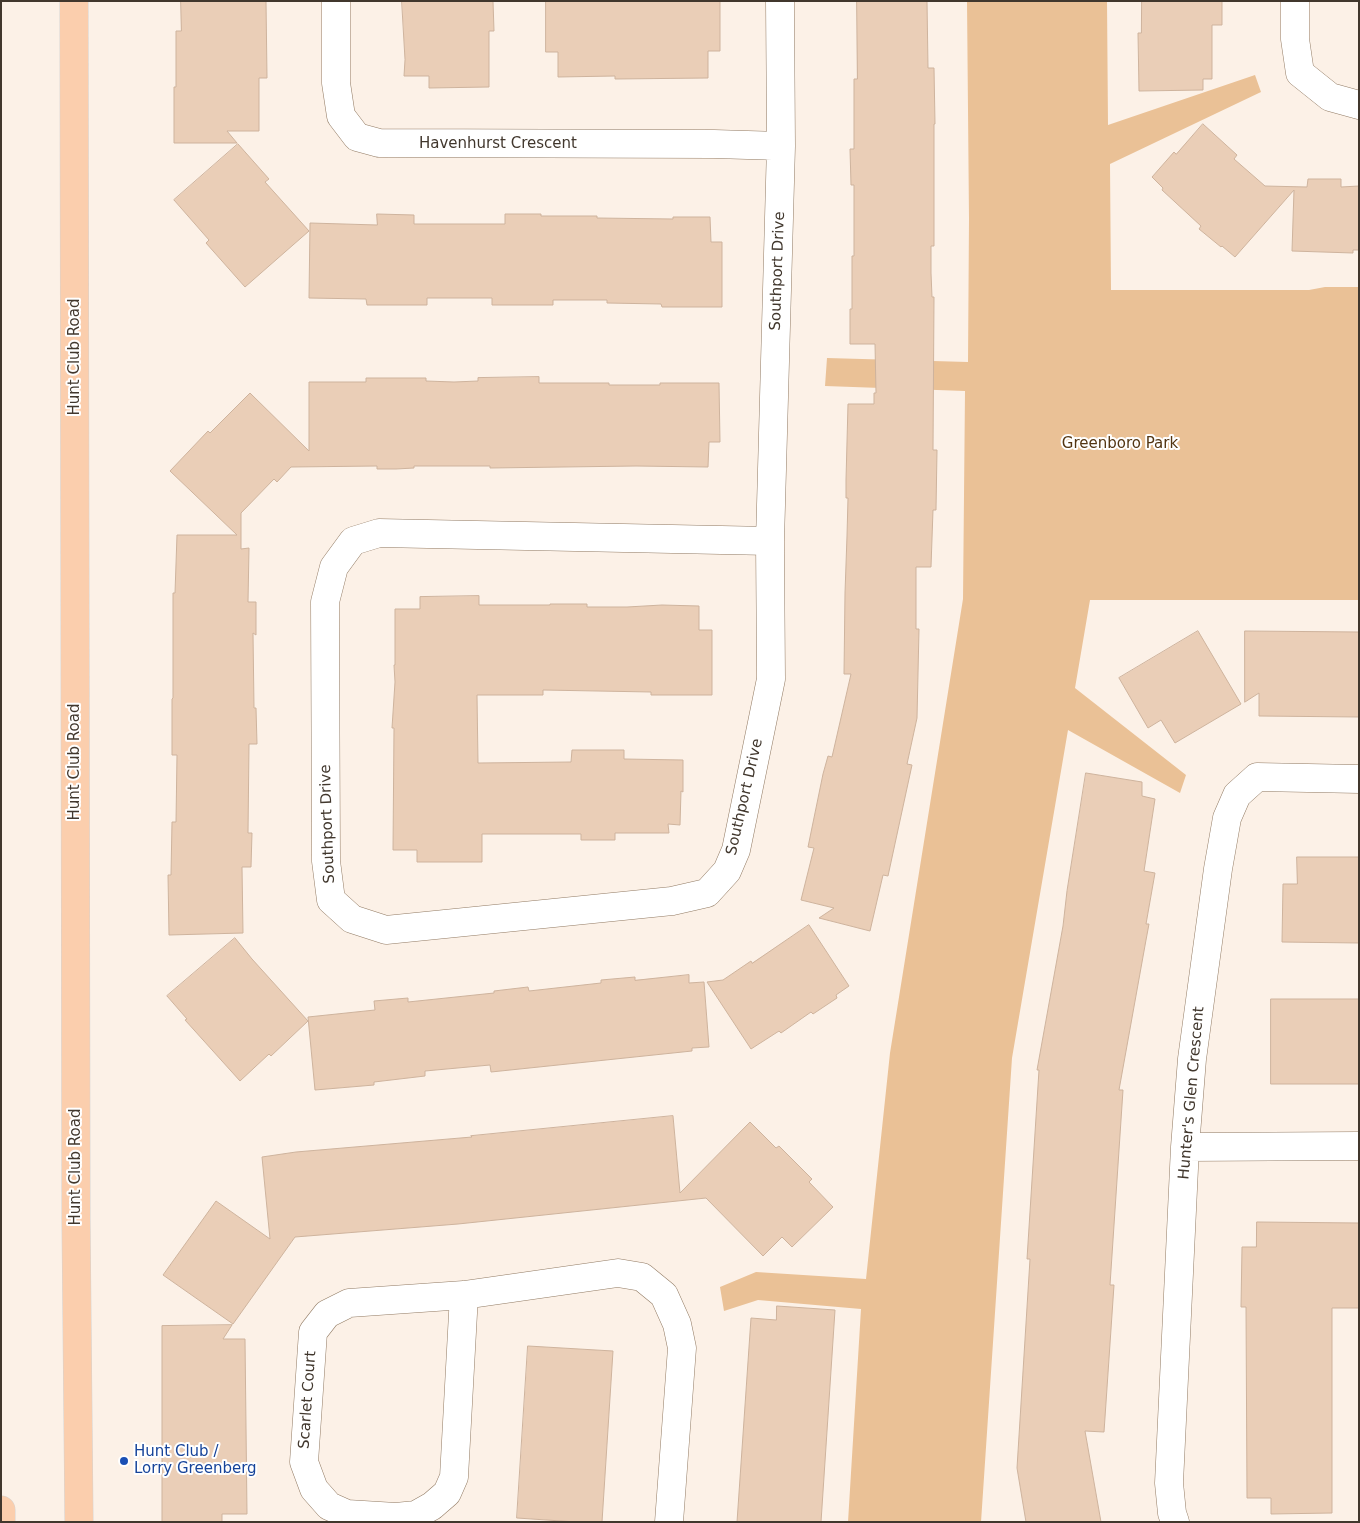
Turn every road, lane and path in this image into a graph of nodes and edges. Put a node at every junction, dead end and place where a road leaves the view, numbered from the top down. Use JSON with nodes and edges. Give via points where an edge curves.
{"nodes":[{"id":1,"x":74,"y":1,"type":"edge"},
{"id":2,"x":336,"y":1,"type":"edge"},
{"id":3,"x":780,"y":1,"type":"edge"},
{"id":4,"x":1295,"y":1,"type":"edge"},
{"id":5,"x":1359,"y":105,"type":"edge"},
{"id":6,"x":781,"y":146,"type":"junction"},
{"id":7,"x":770,"y":541,"type":"junction"},
{"id":8,"x":1359,"y":779,"type":"edge"},
{"id":9,"x":1359,"y":1146,"type":"edge"},
{"id":10,"x":1185,"y":1147,"type":"junction"},
{"id":11,"x":464,"y":1295,"type":"junction"},
{"id":12,"x":1,"y":1510,"type":"edge"},
{"id":13,"x":80,"y":1519,"type":"edge"},
{"id":14,"x":1,"y":1522,"type":"edge"},
{"id":15,"x":668,"y":1522,"type":"edge"},
{"id":16,"x":1175,"y":1522,"type":"edge"}],
"edges":[{"from":1,"to":13,"type":"main road","name":"Hunt Club Road","via":[[76,1219]]},
{"from":2,"to":6,"type":"street","name":"Havenhurst Crescent","via":[[336,82],[341,116],[357,137],[379,143]]},
{"from":3,"to":6,"type":"street","name":"Southport Drive"},
{"from":4,"to":5,"type":"street","via":[[1295,39],[1300,73],[1330,97]]},
{"from":6,"to":7,"type":"street","name":"Southport Drive"},
{"from":7,"to":7,"type":"street","name":"Southport Drive","via":[[379,534],[353,541],[334,567],[325,602],[326,862],[331,900],[352,919],[386,930],[621,907],[707,894],[727,871],[736,850],[771,679]]},
{"from":8,"to":10,"type":"street","name":"Hunter's Glen Crescent","via":[[1257,777],[1237,795],[1227,818],[1218,869],[1192,1059]]},
{"from":9,"to":10,"type":"street"},
{"from":10,"to":16,"type":"street","name":"Hunter's Glen Crescent","via":[[1168,1483]]},
{"from":11,"to":11,"type":"street","name":"Scarlet Court","via":[[454,1477],[447,1493],[416,1515],[347,1514],[329,1506],[314,1489],[304,1462],[313,1332],[327,1314],[349,1303]]},
{"from":11,"to":15,"type":"street","name":"Scarlet Court","via":[[618,1274],[642,1277],[664,1295],[677,1324],[682,1348]]},
{"from":12,"to":14,"type":"main road"}]}
